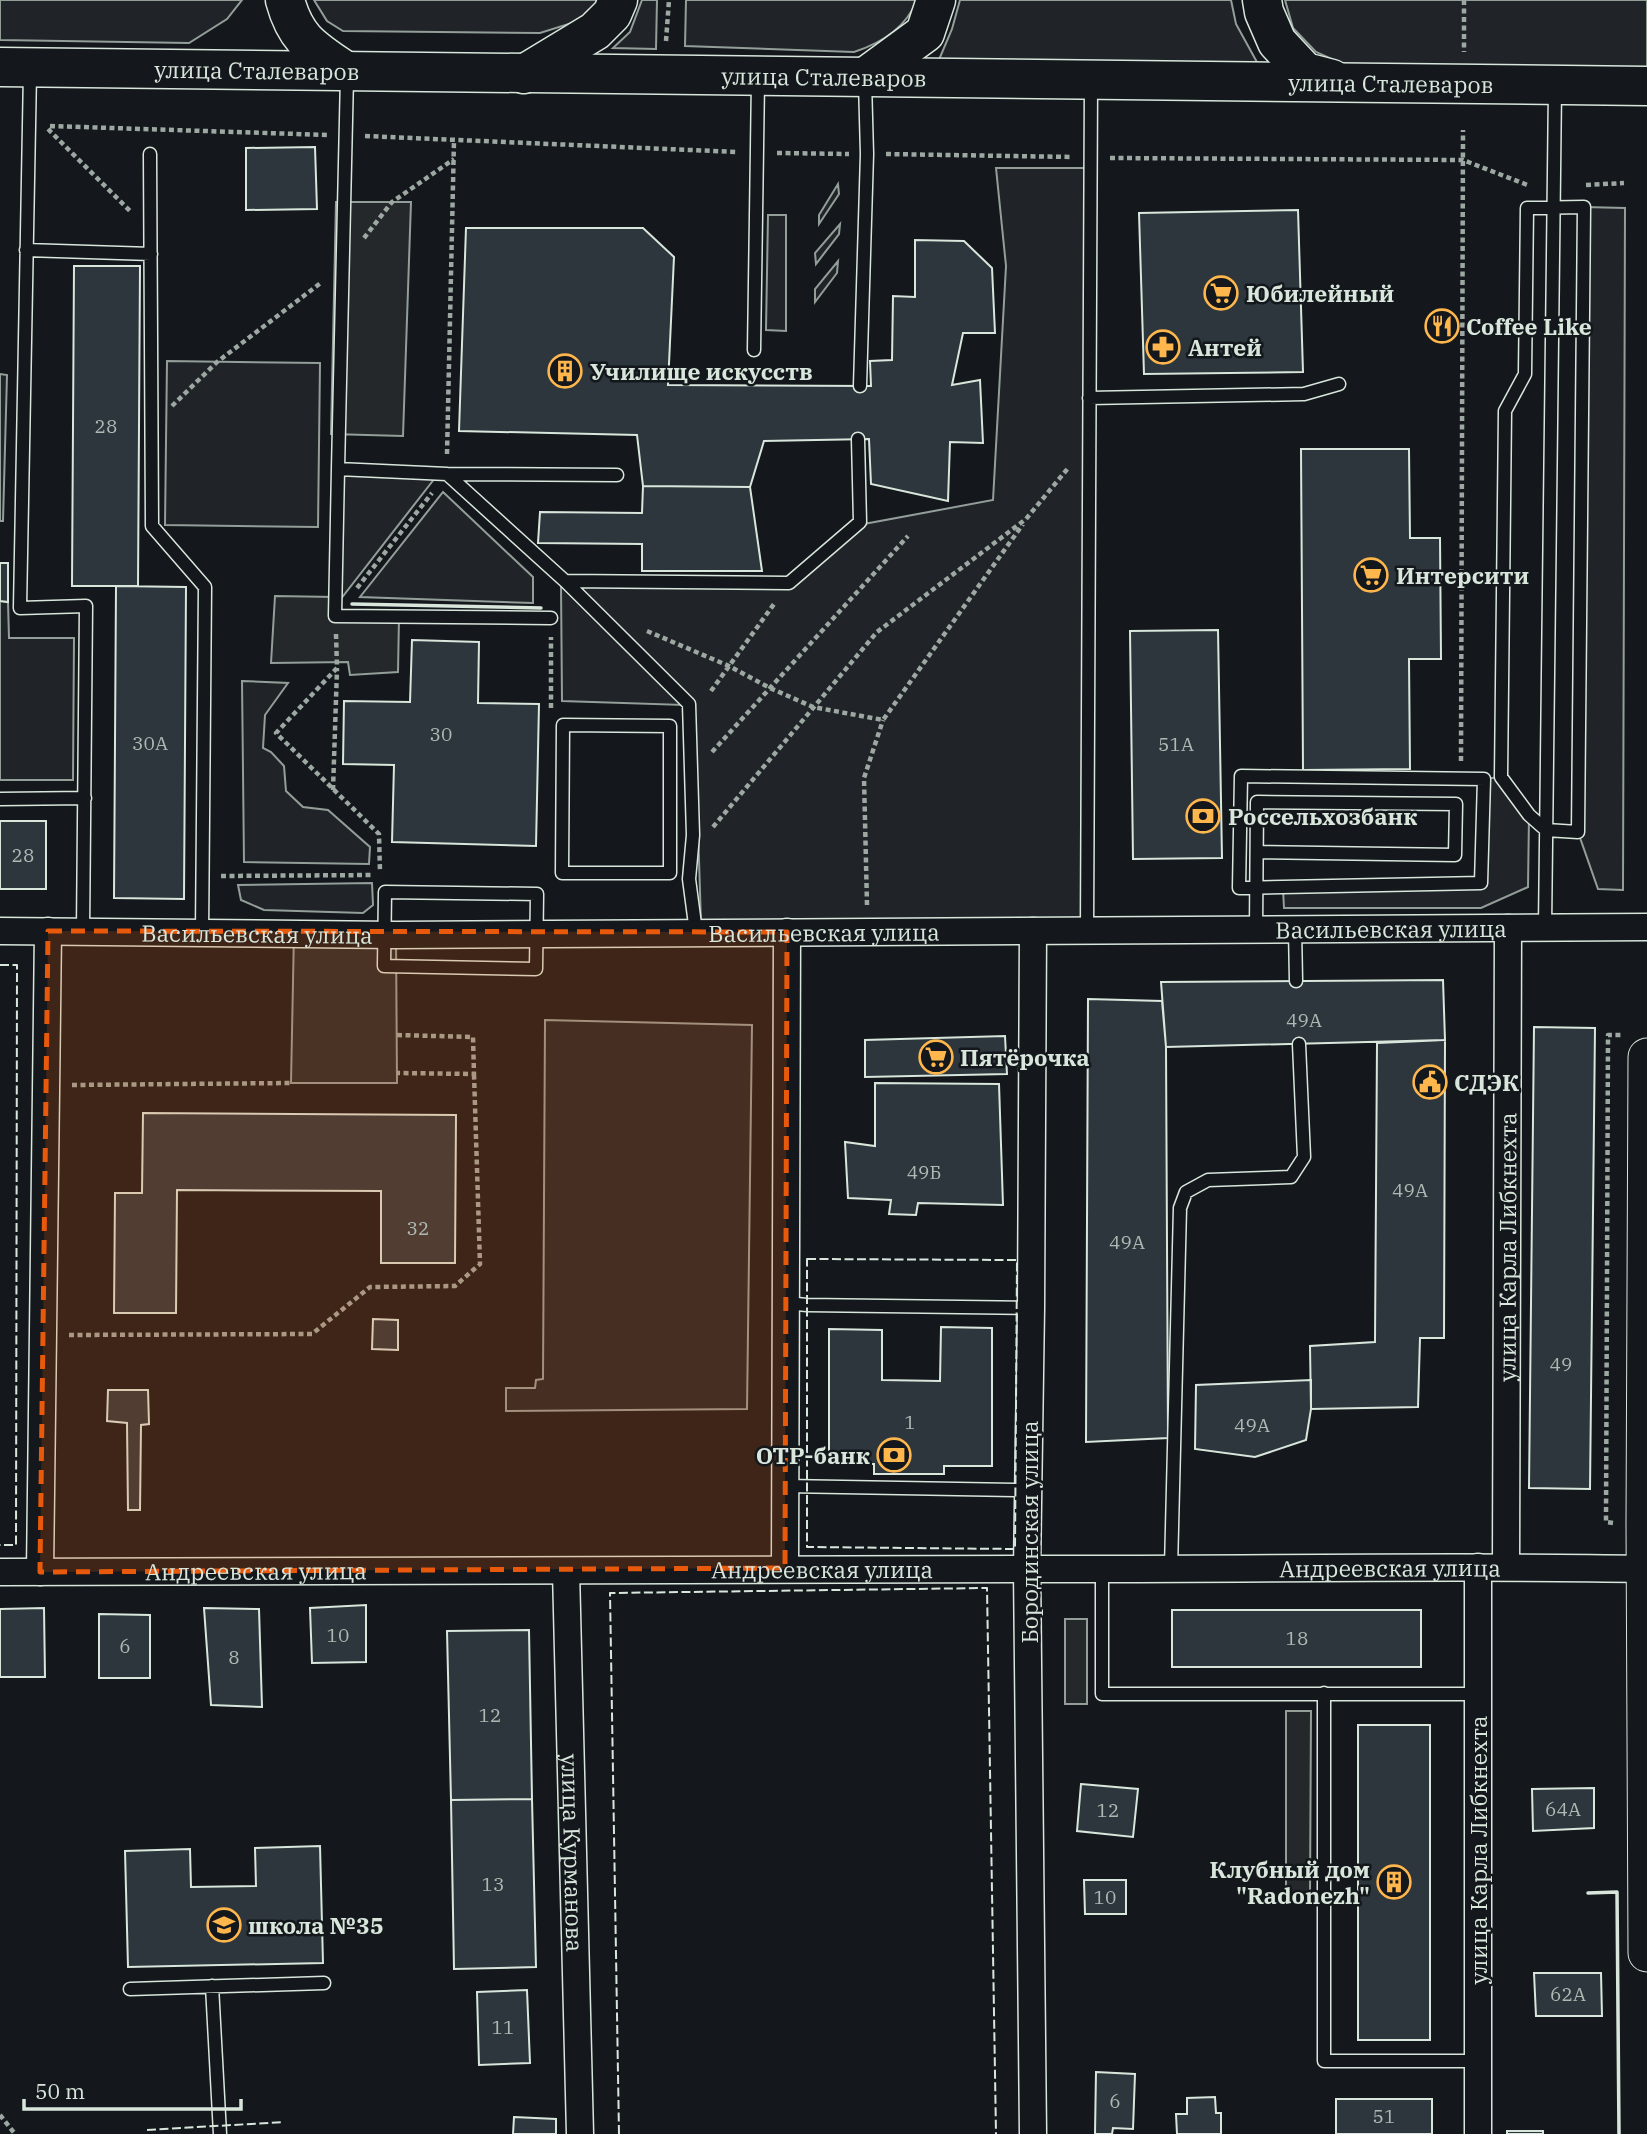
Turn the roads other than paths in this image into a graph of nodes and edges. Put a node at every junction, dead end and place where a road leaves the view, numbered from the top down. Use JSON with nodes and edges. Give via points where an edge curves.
{"nodes":[{"id":1,"x":285,"y":0,"type":"edge"},
{"id":2,"x":618,"y":0,"type":"edge"},
{"id":3,"x":936,"y":0,"type":"edge"},
{"id":4,"x":1262,"y":0,"type":"edge"},
{"id":5,"x":15,"y":67,"type":"edge"},
{"id":6,"x":347,"y":72,"type":"junction"},
{"id":7,"x":524,"y":74,"type":"junction"},
{"id":8,"x":758,"y":76,"type":"junction"},
{"id":9,"x":865,"y":77,"type":"junction"},
{"id":10,"x":1091,"y":80,"type":"junction"},
{"id":11,"x":1346,"y":83,"type":"junction"},
{"id":12,"x":1555,"y":85,"type":"junction"},
{"id":13,"x":1647,"y":86,"type":"edge"},
{"id":14,"x":150,"y":154,"type":"dead end"},
{"id":15,"x":1554,"y":208,"type":"junction"},
{"id":16,"x":26,"y":250,"type":"junction"},
{"id":17,"x":151,"y":254,"type":"junction"},
{"id":18,"x":754,"y":351,"type":"dead end"},
{"id":19,"x":1339,"y":384,"type":"dead end"},
{"id":20,"x":860,"y":386,"type":"dead end"},
{"id":21,"x":1089,"y":398,"type":"junction"},
{"id":22,"x":858,"y":439,"type":"dead end"},
{"id":23,"x":338,"y":469,"type":"junction"},
{"id":24,"x":447,"y":474,"type":"junction"},
{"id":25,"x":617,"y":475,"type":"dead end"},
{"id":26,"x":565,"y":581,"type":"junction"},
{"id":27,"x":551,"y":618,"type":"road end"},
{"id":28,"x":85,"y":798,"type":"junction"},
{"id":29,"x":0,"y":799,"type":"edge"},
{"id":30,"x":1546,"y":830,"type":"junction"},
{"id":31,"x":671,"y":834,"type":"junction"},
{"id":32,"x":693,"y":835,"type":"junction"},
{"id":33,"x":1257,"y":852,"type":"junction"},
{"id":34,"x":1256,"y":888,"type":"junction"},
{"id":35,"x":1545,"y":927,"type":"junction"},
{"id":36,"x":1647,"y":927,"type":"edge"},
{"id":37,"x":1508,"y":928,"type":"junction"},
{"id":38,"x":1256,"y":929,"type":"junction"},
{"id":39,"x":1295,"y":929,"type":"junction"},
{"id":40,"x":1033,"y":930,"type":"junction"},
{"id":41,"x":1087,"y":930,"type":"junction"},
{"id":42,"x":0,"y":931,"type":"edge"},
{"id":43,"x":48,"y":931,"type":"junction"},
{"id":44,"x":83,"y":931,"type":"junction"},
{"id":45,"x":787,"y":932,"type":"junction"},
{"id":46,"x":202,"y":933,"type":"junction"},
{"id":47,"x":696,"y":933,"type":"junction"},
{"id":48,"x":384,"y":934,"type":"junction"},
{"id":49,"x":537,"y":934,"type":"junction"},
{"id":50,"x":1296,"y":981,"type":"dead end"},
{"id":51,"x":1299,"y":1044,"type":"dead end"},
{"id":52,"x":1639,"y":1046,"type":"edge"},
{"id":53,"x":1646,"y":1289,"type":"edge"},
{"id":54,"x":786,"y":1303,"type":"junction"},
{"id":55,"x":1031,"y":1308,"type":"junction"},
{"id":56,"x":785,"y":1486,"type":"junction"},
{"id":57,"x":1028,"y":1492,"type":"junction"},
{"id":58,"x":1506,"y":1566,"type":"junction"},
{"id":59,"x":1478,"y":1567,"type":"junction"},
{"id":60,"x":785,"y":1568,"type":"junction"},
{"id":61,"x":1171,"y":1568,"type":"junction"},
{"id":62,"x":1027,"y":1569,"type":"junction"},
{"id":63,"x":1102,"y":1569,"type":"junction"},
{"id":64,"x":1646,"y":1569,"type":"edge"},
{"id":65,"x":566,"y":1571,"type":"junction"},
{"id":66,"x":0,"y":1572,"type":"edge"},
{"id":67,"x":40,"y":1572,"type":"junction"},
{"id":68,"x":1324,"y":1693,"type":"junction"},
{"id":69,"x":1478,"y":1694,"type":"junction"},
{"id":70,"x":1647,"y":1847,"type":"edge"},
{"id":71,"x":1647,"y":1953,"type":"edge"},
{"id":72,"x":324,"y":1983,"type":"dead end"},
{"id":73,"x":212,"y":1986,"type":"junction"},
{"id":74,"x":130,"y":1989,"type":"dead end"},
{"id":75,"x":1478,"y":2062,"type":"junction"},
{"id":76,"x":220,"y":2134,"type":"edge"},
{"id":77,"x":579,"y":2134,"type":"edge"},
{"id":78,"x":1033,"y":2134,"type":"edge"},
{"id":79,"x":1478,"y":2134,"type":"edge"}],
"edges":[{"from":1,"to":6,"type":"main road","via":[[296,32]]},
{"from":2,"to":7,"type":"main road","via":[[612,14],[595,31]]},
{"from":3,"to":9,"type":"main road","via":[[925,33]]},
{"from":4,"to":11,"type":"main road","via":[[1277,42],[1305,72]]},
{"from":5,"to":6,"type":"main road","name":"улица Сталеваров"},
{"from":5,"to":16,"type":"lane"},
{"from":6,"to":7,"type":"main road","name":"улица Сталеваров"},
{"from":6,"to":23,"type":"lane"},
{"from":7,"to":8,"type":"main road","name":"улица Сталеваров"},
{"from":8,"to":9,"type":"main road","name":"улица Сталеваров"},
{"from":8,"to":18,"type":"lane"},
{"from":9,"to":10,"type":"main road","name":"улица Сталеваров"},
{"from":9,"to":20,"type":"lane"},
{"from":10,"to":11,"type":"main road","name":"улица Сталеваров"},
{"from":10,"to":21,"type":"lane"},
{"from":11,"to":12,"type":"main road","name":"улица Сталеваров"},
{"from":12,"to":13,"type":"main road","name":"улица Сталеваров"},
{"from":12,"to":15,"type":"lane"},
{"from":14,"to":17,"type":"lane"},
{"from":15,"to":30,"type":"lane"},
{"from":15,"to":30,"type":"lane","via":[[1527,208],[1525,374],[1505,411],[1501,777]]},
{"from":15,"to":30,"type":"lane","via":[[1584,207],[1578,832]]},
{"from":16,"to":17,"type":"lane"},
{"from":16,"to":28,"type":"lane","via":[[20,608],[86,606]]},
{"from":17,"to":46,"type":"lane","via":[[152,526],[205,587]]},
{"from":19,"to":21,"type":"lane","via":[[1304,394]]},
{"from":21,"to":41,"type":"lane"},
{"from":22,"to":26,"type":"lane","via":[[860,522],[789,583]]},
{"from":23,"to":24,"type":"lane"},
{"from":23,"to":27,"type":"lane","via":[[335,616]]},
{"from":24,"to":25,"type":"lane"},
{"from":24,"to":26,"type":"lane"},
{"from":26,"to":32,"type":"lane","via":[[689,704]]},
{"from":28,"to":29,"type":"lane"},
{"from":28,"to":44,"type":"lane"},
{"from":30,"to":35,"type":"lane"},
{"from":31,"to":31,"type":"lane","via":[[670,726],[563,725],[562,873],[670,873]]},
{"from":31,"to":32,"type":"lane"},
{"from":32,"to":47,"type":"lane","via":[[689,879]]},
{"from":33,"to":33,"type":"lane","via":[[1257,802],[1455,804],[1455,855]]},
{"from":33,"to":34,"type":"lane"},
{"from":34,"to":34,"type":"lane","via":[[1240,888],[1241,776],[1484,779],[1481,883]]},
{"from":34,"to":38,"type":"lane"},
{"from":35,"to":36,"type":"street","name":"Васильевская улица"},
{"from":35,"to":37,"type":"street","name":"Васильевская улица"},
{"from":37,"to":39,"type":"street","name":"Васильевская улица"},
{"from":37,"to":58,"type":"street","name":"улица Карла Либкнехта"},
{"from":38,"to":39,"type":"street","name":"Васильевская улица"},
{"from":38,"to":41,"type":"street","name":"Васильевская улица"},
{"from":39,"to":50,"type":"lane"},
{"from":40,"to":41,"type":"street","name":"Васильевская улица"},
{"from":40,"to":45,"type":"street","name":"Васильевская улица"},
{"from":40,"to":55,"type":"street","name":"Бородинская улица"},
{"from":42,"to":43,"type":"street","name":"Васильевская улица"},
{"from":43,"to":44,"type":"street","name":"Васильевская улица"},
{"from":43,"to":67,"type":"street"},
{"from":44,"to":46,"type":"street","name":"Васильевская улица"},
{"from":45,"to":47,"type":"street","name":"Васильевская улица"},
{"from":45,"to":54,"type":"street"},
{"from":46,"to":48,"type":"street","name":"Васильевская улица"},
{"from":47,"to":49,"type":"street","name":"Васильевская улица"},
{"from":48,"to":49,"type":"street","name":"Васильевская улица"},
{"from":48,"to":49,"type":"lane","via":[[384,966],[536,969]]},
{"from":48,"to":49,"type":"lane","via":[[385,892],[537,894]]},
{"from":51,"to":61,"type":"lane","via":[[1304,1157],[1291,1177],[1208,1180],[1186,1192],[1180,1208]]},
{"from":52,"to":53,"type":"street"},
{"from":53,"to":64,"type":"street"},
{"from":54,"to":55,"type":"lane"},
{"from":54,"to":56,"type":"street"},
{"from":55,"to":57,"type":"street","name":"Бородинская улица"},
{"from":56,"to":57,"type":"lane"},
{"from":56,"to":60,"type":"street"},
{"from":57,"to":62,"type":"street","name":"Бородинская улица"},
{"from":58,"to":59,"type":"street","name":"Андреевская улица"},
{"from":58,"to":64,"type":"street","name":"Андреевская улица"},
{"from":59,"to":61,"type":"street","name":"Андреевская улица"},
{"from":59,"to":69,"type":"street","name":"улица Карла Либкнехта"},
{"from":60,"to":62,"type":"street","name":"Андреевская улица"},
{"from":60,"to":65,"type":"street","name":"Андреевская улица"},
{"from":61,"to":63,"type":"street","name":"Андреевская улица"},
{"from":62,"to":63,"type":"street","name":"Андреевская улица"},
{"from":62,"to":78,"type":"street","name":"Бородинская улица"},
{"from":63,"to":68,"type":"lane","via":[[1102,1693]]},
{"from":64,"to":70,"type":"street"},
{"from":65,"to":67,"type":"street","name":"Андреевская улица"},
{"from":65,"to":77,"type":"street","name":"улица Курманова"},
{"from":66,"to":67,"type":"street","name":"Андреевская улица"},
{"from":68,"to":69,"type":"lane"},
{"from":68,"to":75,"type":"lane","via":[[1324,2062]]},
{"from":69,"to":75,"type":"street","name":"улица Карла Либкнехта"},
{"from":70,"to":71,"type":"street"},
{"from":72,"to":73,"type":"lane"},
{"from":73,"to":74,"type":"lane"},
{"from":73,"to":76,"type":"lane"},
{"from":75,"to":79,"type":"street","name":"улица Карла Либкнехта"}]}
